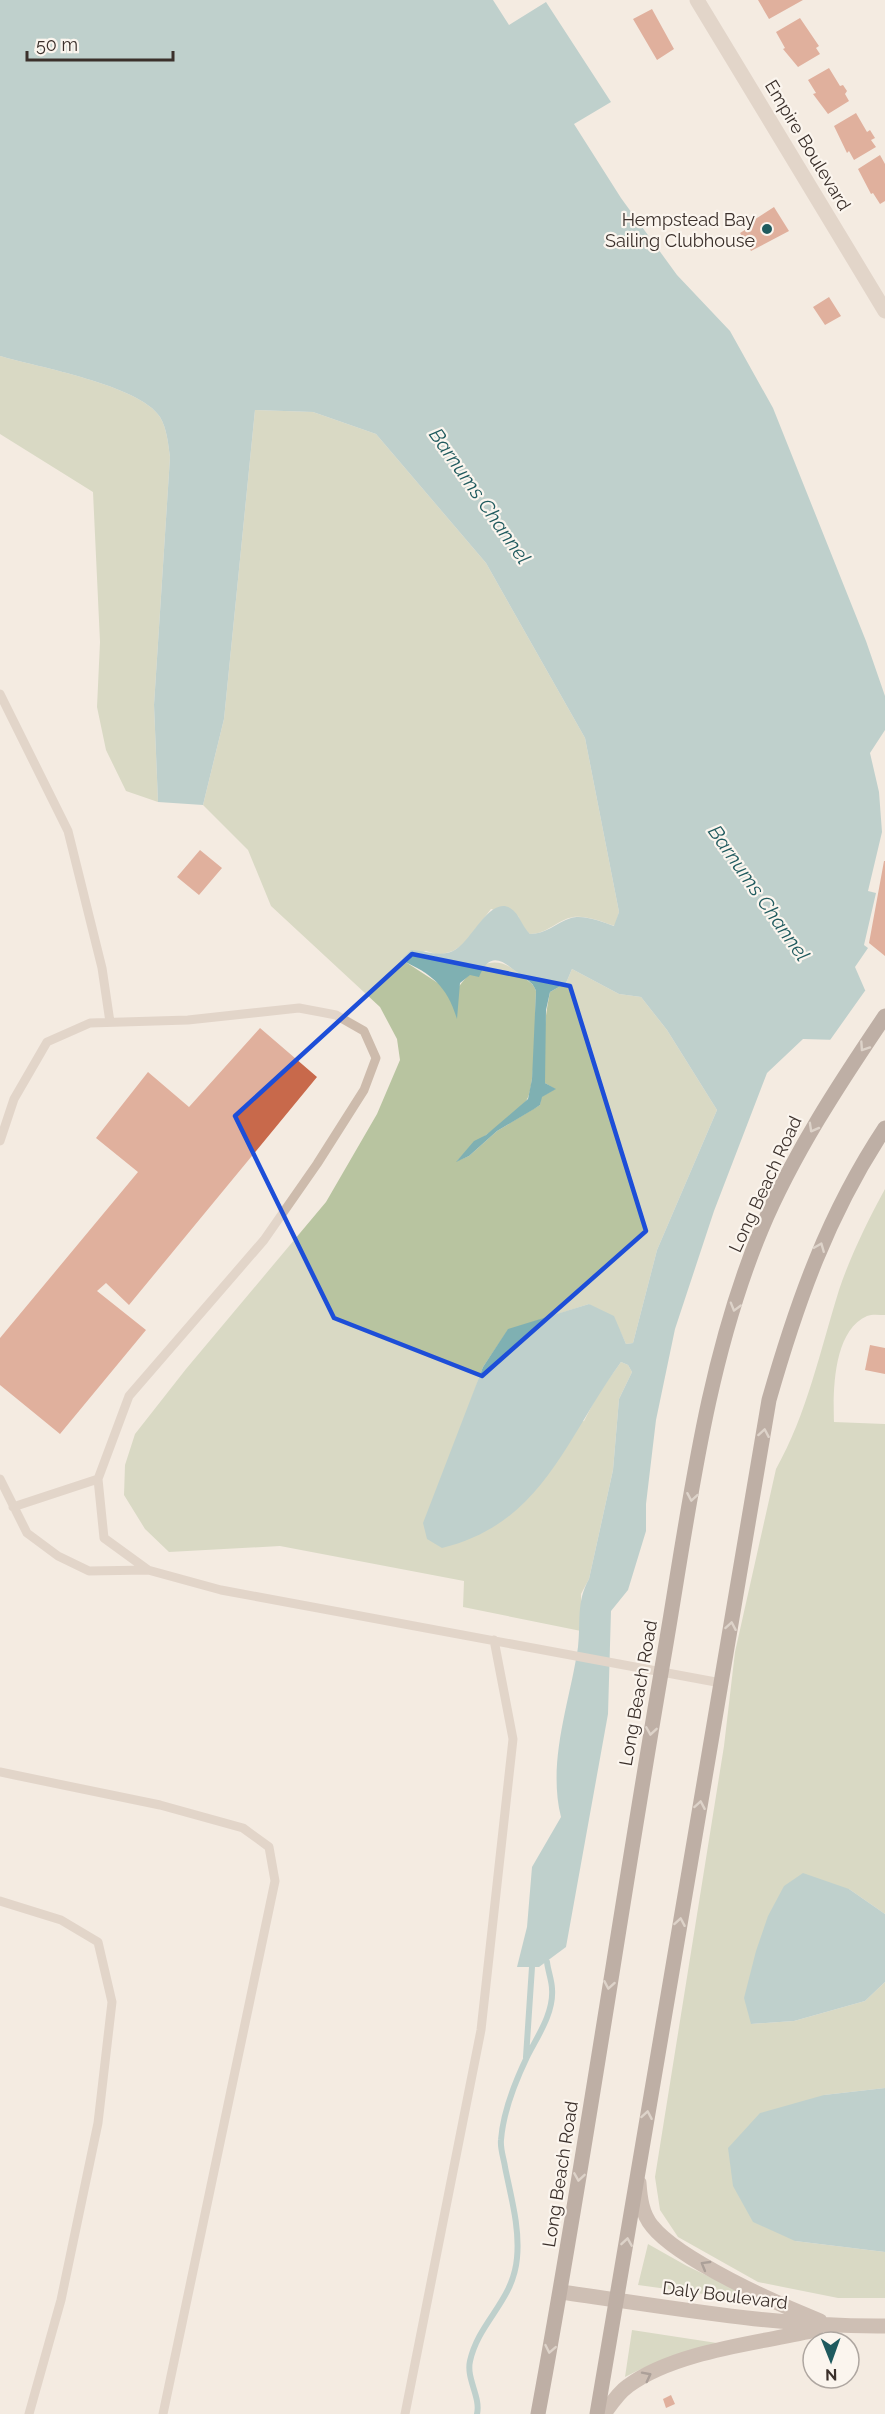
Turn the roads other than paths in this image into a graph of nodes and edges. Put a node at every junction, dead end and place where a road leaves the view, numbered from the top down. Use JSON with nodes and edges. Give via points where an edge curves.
{"nodes":[{"id":1,"x":697,"y":0,"type":"edge"},
{"id":2,"x":885,"y":311,"type":"edge"},
{"id":3,"x":0,"y":694,"type":"edge"},
{"id":4,"x":885,"y":1016,"type":"edge"},
{"id":5,"x":110,"y":1022,"type":"junction"},
{"id":6,"x":885,"y":1128,"type":"edge"},
{"id":7,"x":0,"y":1141,"type":"edge"},
{"id":8,"x":0,"y":1479,"type":"edge"},
{"id":9,"x":98,"y":1479,"type":"junction"},
{"id":10,"x":13,"y":1507,"type":"junction"},
{"id":11,"x":148,"y":1570,"type":"junction"},
{"id":12,"x":494,"y":1640,"type":"junction"},
{"id":13,"x":661,"y":1674,"type":"junction"},
{"id":14,"x":721,"y":1683,"type":"junction"},
{"id":15,"x":0,"y":1772,"type":"edge"},
{"id":16,"x":0,"y":1901,"type":"edge"},
{"id":17,"x":637,"y":2172,"type":"junction"},
{"id":18,"x":561,"y":2292,"type":"junction"},
{"id":19,"x":617,"y":2300,"type":"junction"},
{"id":20,"x":834,"y":2326,"type":"junction"},
{"id":21,"x":885,"y":2326,"type":"edge"},
{"id":22,"x":29,"y":2414,"type":"edge"},
{"id":23,"x":162,"y":2414,"type":"edge"},
{"id":24,"x":405,"y":2414,"type":"edge"},
{"id":25,"x":538,"y":2414,"type":"edge"},
{"id":26,"x":597,"y":2414,"type":"edge"},
{"id":27,"x":604,"y":2414,"type":"edge"}],
"edges":[{"from":1,"to":2,"type":"street","name":"Empire Boulevard"},
{"from":3,"to":5,"type":"lane","via":[[68,831],[102,968]]},
{"from":4,"to":13,"type":"main road","name":"Long Beach Road","one_way":true,"via":[[791,1167],[761,1230],[739,1291],[696,1472]]},
{"from":5,"to":7,"type":"lane","via":[[90,1023],[47,1042],[14,1099]]},
{"from":5,"to":9,"type":"lane","via":[[188,1020],[299,1008],[336,1015],[364,1031],[376,1058],[364,1090],[264,1240],[129,1396]]},
{"from":14,"to":6,"type":"main road","one_way":true,"via":[[769,1400],[794,1313],[831,1222]]},
{"from":8,"to":10,"type":"lane"},
{"from":9,"to":10,"type":"lane"},
{"from":9,"to":11,"type":"lane","via":[[104,1538]]},
{"from":10,"to":11,"type":"lane","via":[[27,1533],[58,1556],[89,1571]]},
{"from":11,"to":12,"type":"lane","via":[[221,1590]]},
{"from":12,"to":13,"type":"lane"},
{"from":12,"to":24,"type":"lane","via":[[513,1739],[481,2030]]},
{"from":13,"to":14,"type":"lane"},
{"from":13,"to":18,"type":"main road","name":"Long Beach Road","one_way":true},
{"from":17,"to":14,"type":"main road","one_way":true},
{"from":15,"to":23,"type":"lane","via":[[160,1805],[243,1827],[269,1846],[275,1881]]},
{"from":16,"to":22,"type":"lane","via":[[61,1920],[98,1942],[112,2002],[98,2123],[61,2300]]},
{"from":19,"to":17,"type":"main road","one_way":true},
{"from":20,"to":17,"type":"main road","one_way":true,"via":[[799,2313],[688,2256],[652,2227],[640,2199]]},
{"from":18,"to":19,"type":"main road","name":"Daly Boulevard"},
{"from":18,"to":25,"type":"main road","name":"Long Beach Road","one_way":true},
{"from":19,"to":20,"type":"main road","name":"Daly Boulevard","via":[[748,2319]]},
{"from":19,"to":26,"type":"main road"},
{"from":20,"to":21,"type":"main road","name":"Daly Boulevard"},
{"from":27,"to":20,"type":"main road","one_way":true,"via":[[627,2387],[649,2374],[699,2356]]}]}
